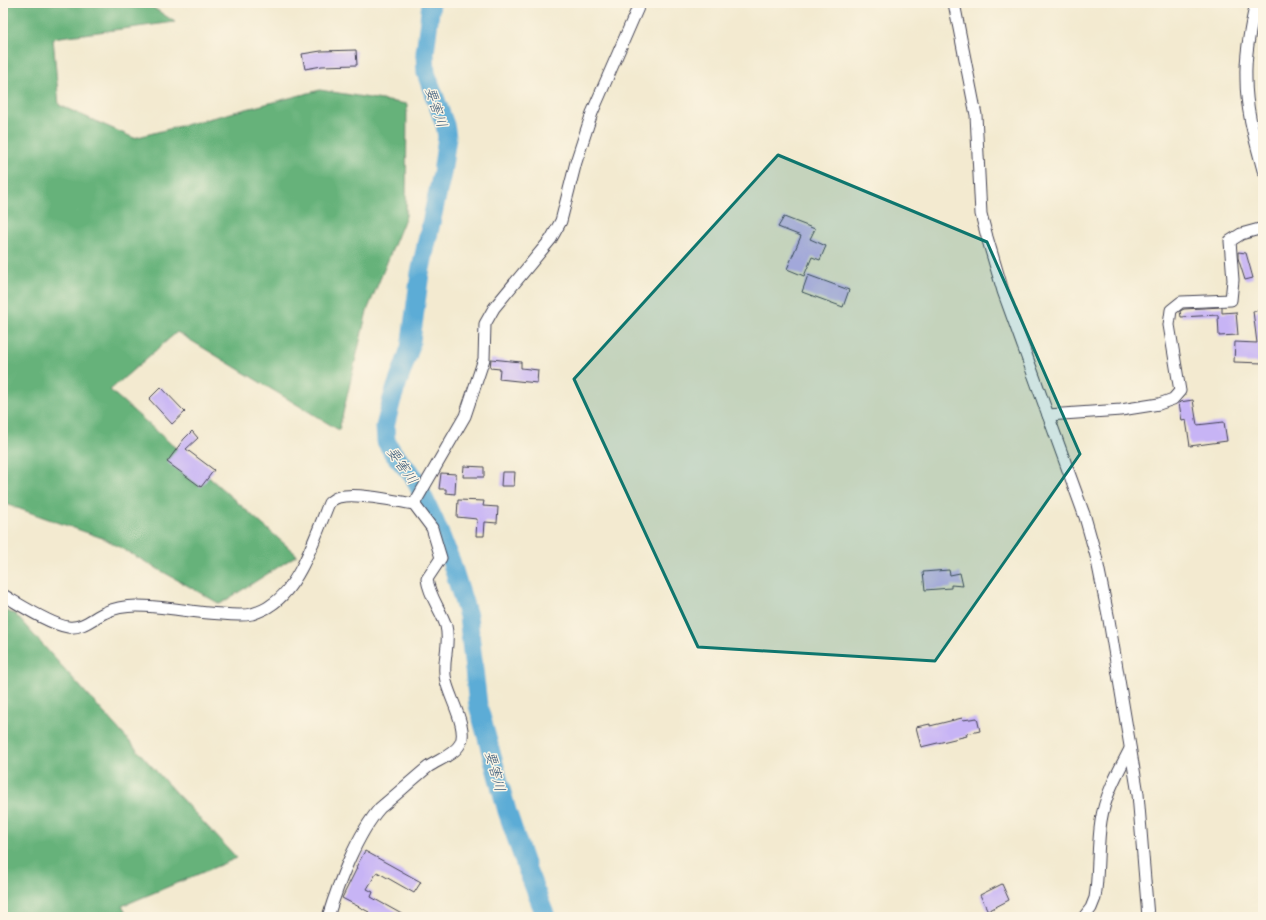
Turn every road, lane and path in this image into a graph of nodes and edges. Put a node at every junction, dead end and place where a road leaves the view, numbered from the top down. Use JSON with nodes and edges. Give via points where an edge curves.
{"nodes":[{"id":1,"x":640,"y":3,"type":"edge"},
{"id":2,"x":954,"y":3,"type":"edge"},
{"id":3,"x":1256,"y":3,"type":"edge"},
{"id":4,"x":1263,"y":170,"type":"edge"},
{"id":5,"x":1263,"y":228,"type":"edge"},
{"id":6,"x":1048,"y":415,"type":"junction"},
{"id":7,"x":416,"y":501,"type":"junction"},
{"id":8,"x":3,"y":596,"type":"edge"},
{"id":9,"x":1130,"y":749,"type":"junction"},
{"id":10,"x":328,"y":917,"type":"edge"},
{"id":11,"x":1084,"y":917,"type":"edge"},
{"id":12,"x":1148,"y":917,"type":"edge"}],
"edges":[{"from":1,"to":7,"type":"street","via":[[592,112],[561,220],[551,239],[494,308],[485,324],[484,359],[465,416]]},
{"from":2,"to":6,"type":"street","via":[[976,115],[983,224],[1003,291]]},
{"from":3,"to":4,"type":"street","via":[[1249,34],[1246,79],[1250,122]]},
{"from":5,"to":6,"type":"street","via":[[1241,234],[1230,241],[1233,280],[1230,300],[1181,302],[1171,310],[1169,325],[1180,391],[1173,399],[1121,410]]},
{"from":6,"to":9,"type":"street","via":[[1085,517],[1096,556]]},
{"from":7,"to":8,"type":"street","via":[[356,496],[333,499],[291,585],[272,605],[252,614],[218,614],[127,606],[72,628],[61,626]]},
{"from":7,"to":10,"type":"street","via":[[432,528],[441,558],[427,579],[430,594],[446,627],[448,637],[444,674],[459,718],[462,739],[457,748],[428,767],[380,808],[362,834],[344,871]]},
{"from":9,"to":11,"type":"street","via":[[1115,776],[1104,808],[1095,898]]},
{"from":9,"to":12,"type":"street","via":[[1138,794]]}]}
